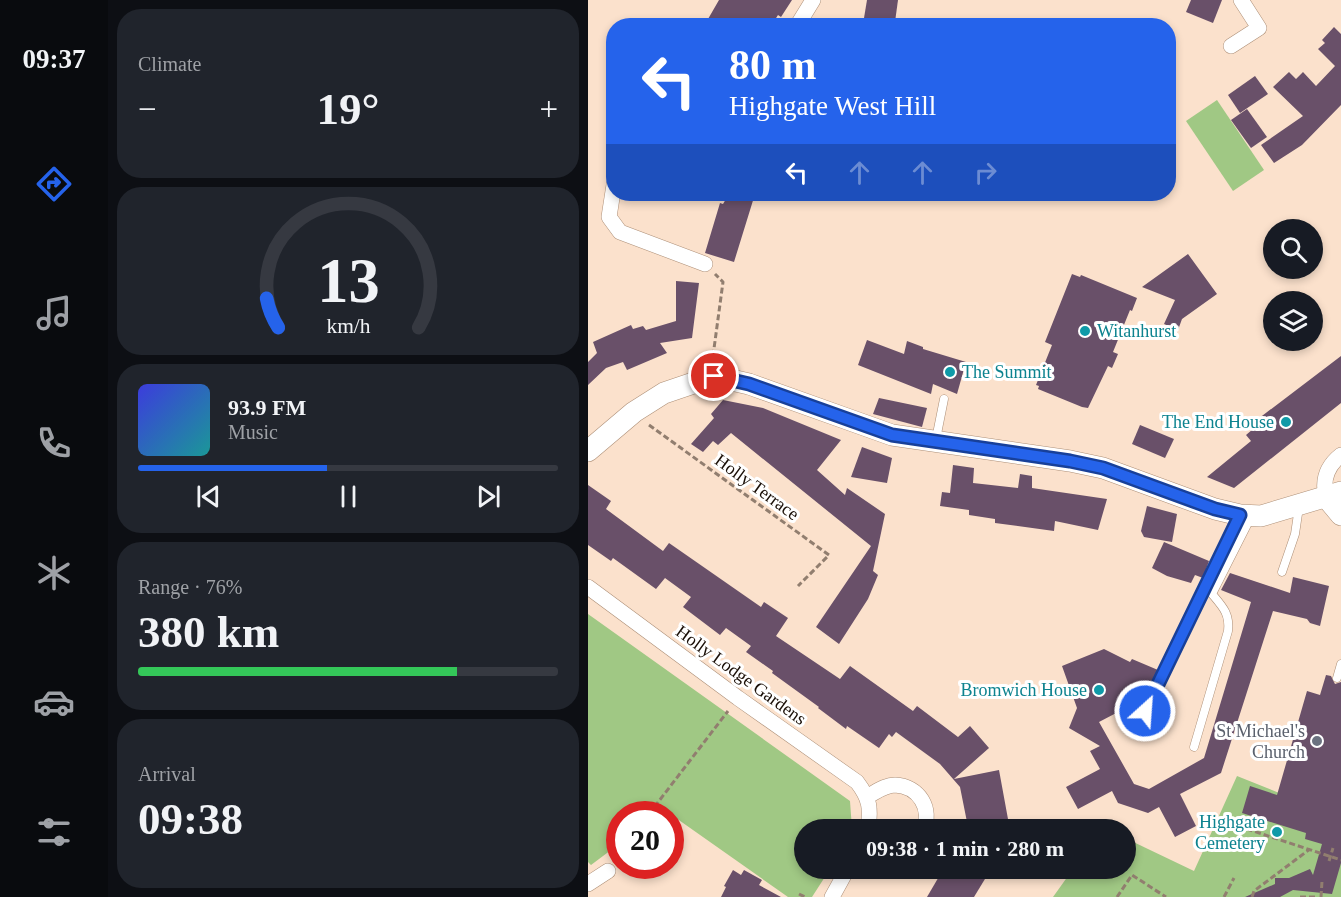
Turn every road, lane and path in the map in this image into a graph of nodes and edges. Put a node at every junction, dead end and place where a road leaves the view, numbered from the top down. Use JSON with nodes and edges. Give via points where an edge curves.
{"nodes":[{"id":1,"x":813,"y":0,"type":"edge"},
{"id":2,"x":1240,"y":0,"type":"edge"},
{"id":3,"x":802,"y":18,"type":"edge"},
{"id":4,"x":1231,"y":46,"type":"dead end"},
{"id":5,"x":612,"y":201,"type":"edge"},
{"id":6,"x":705,"y":264,"type":"joint"},
{"id":7,"x":714,"y":376,"type":"junction"},
{"id":8,"x":944,"y":399,"type":"dead end"},
{"id":9,"x":634,"y":412,"type":"junction"},
{"id":10,"x":935,"y":442,"type":"junction"},
{"id":11,"x":588,"y":451,"type":"edge"},
{"id":12,"x":1341,"y":455,"type":"edge"},
{"id":13,"x":1334,"y":495,"type":"edge"},
{"id":14,"x":1299,"y":505,"type":"junction"},
{"id":15,"x":1246,"y":515,"type":"junction"},
{"id":16,"x":1341,"y":515,"type":"edge"},
{"id":17,"x":1282,"y":572,"type":"dead end"},
{"id":18,"x":798,"y":586,"type":"dead end"},
{"id":19,"x":588,"y":587,"type":"edge"},
{"id":20,"x":1341,"y":663,"type":"edge"},
{"id":21,"x":1337,"y":678,"type":"dead end"},
{"id":22,"x":738,"y":698,"type":"junction"},
{"id":23,"x":1145,"y":711,"type":"dead end"},
{"id":24,"x":1194,"y":747,"type":"dead end"},
{"id":25,"x":868,"y":796,"type":"junction"},
{"id":26,"x":659,"y":801,"type":"edge"},
{"id":27,"x":870,"y":819,"type":"edge"},
{"id":28,"x":927,"y":819,"type":"edge"},
{"id":29,"x":1238,"y":826,"type":"dead end"},
{"id":30,"x":1333,"y":848,"type":"dead end"},
{"id":31,"x":1311,"y":849,"type":"junction"},
{"id":32,"x":1330,"y":859,"type":"junction"},
{"id":33,"x":1341,"y":861,"type":"edge"},
{"id":34,"x":606,"y":872,"type":"edge"},
{"id":35,"x":1234,"y":878,"type":"dead end"},
{"id":36,"x":842,"y":879,"type":"edge"},
{"id":37,"x":1322,"y":881,"type":"dead end"},
{"id":38,"x":588,"y":884,"type":"edge"},
{"id":39,"x":799,"y":894,"type":"dead end"},
{"id":40,"x":805,"y":897,"type":"edge"},
{"id":41,"x":832,"y":897,"type":"edge"},
{"id":42,"x":1117,"y":897,"type":"edge"},
{"id":43,"x":1166,"y":897,"type":"edge"},
{"id":44,"x":1224,"y":897,"type":"edge"},
{"id":45,"x":1252,"y":897,"type":"edge"},
{"id":46,"x":1300,"y":897,"type":"edge"},
{"id":47,"x":1316,"y":897,"type":"edge"},
{"id":48,"x":1321,"y":897,"type":"edge"}],
"edges":[{"from":1,"to":3,"type":"street"},
{"from":2,"to":4,"type":"street","via":[[1259,28]]},
{"from":5,"to":6,"type":"street","via":[[609,217],[620,232]]},
{"from":6,"to":7,"type":"path","via":[[723,282],[712,362]]},
{"from":7,"to":9,"type":"street","via":[[664,393]]},
{"from":7,"to":10,"type":"street","via":[[749,384],[892,435]]},
{"from":8,"to":10,"type":"lane"},
{"from":9,"to":11,"type":"street"},
{"from":9,"to":18,"type":"path","name":"Holly Terrace","via":[[829,555]]},
{"from":10,"to":15,"type":"street","via":[[1103,468],[1215,509]]},
{"from":12,"to":13,"type":"street","via":[[1323,482]]},
{"from":13,"to":14,"type":"street"},
{"from":13,"to":16,"type":"street"},
{"from":14,"to":15,"type":"street","via":[[1261,516]]},
{"from":14,"to":17,"type":"lane","via":[[1295,534]]},
{"from":15,"to":23,"type":"lane"},
{"from":15,"to":24,"type":"lane","via":[[1212,594],[1230,621]]},
{"from":19,"to":22,"type":"street","name":"Holly Lodge Gardens"},
{"from":20,"to":21,"type":"lane"},
{"from":22,"to":25,"type":"street","name":"Holly Lodge Gardens","via":[[857,782]]},
{"from":22,"to":26,"type":"path"},
{"from":25,"to":27,"type":"street"},
{"from":25,"to":28,"type":"street","via":[[887,786],[911,789],[919,796]]},
{"from":29,"to":31,"type":"path"},
{"from":30,"to":32,"type":"path"},
{"from":31,"to":32,"type":"path"},
{"from":31,"to":45,"type":"path","via":[[1254,891]]},
{"from":32,"to":33,"type":"path"},
{"from":34,"to":38,"type":"street"},
{"from":35,"to":44,"type":"path"},
{"from":36,"to":41,"type":"street"},
{"from":37,"to":48,"type":"path"},
{"from":39,"to":40,"type":"path"},
{"from":42,"to":43,"type":"path","via":[[1132,875]]},
{"from":46,"to":47,"type":"path"}]}
